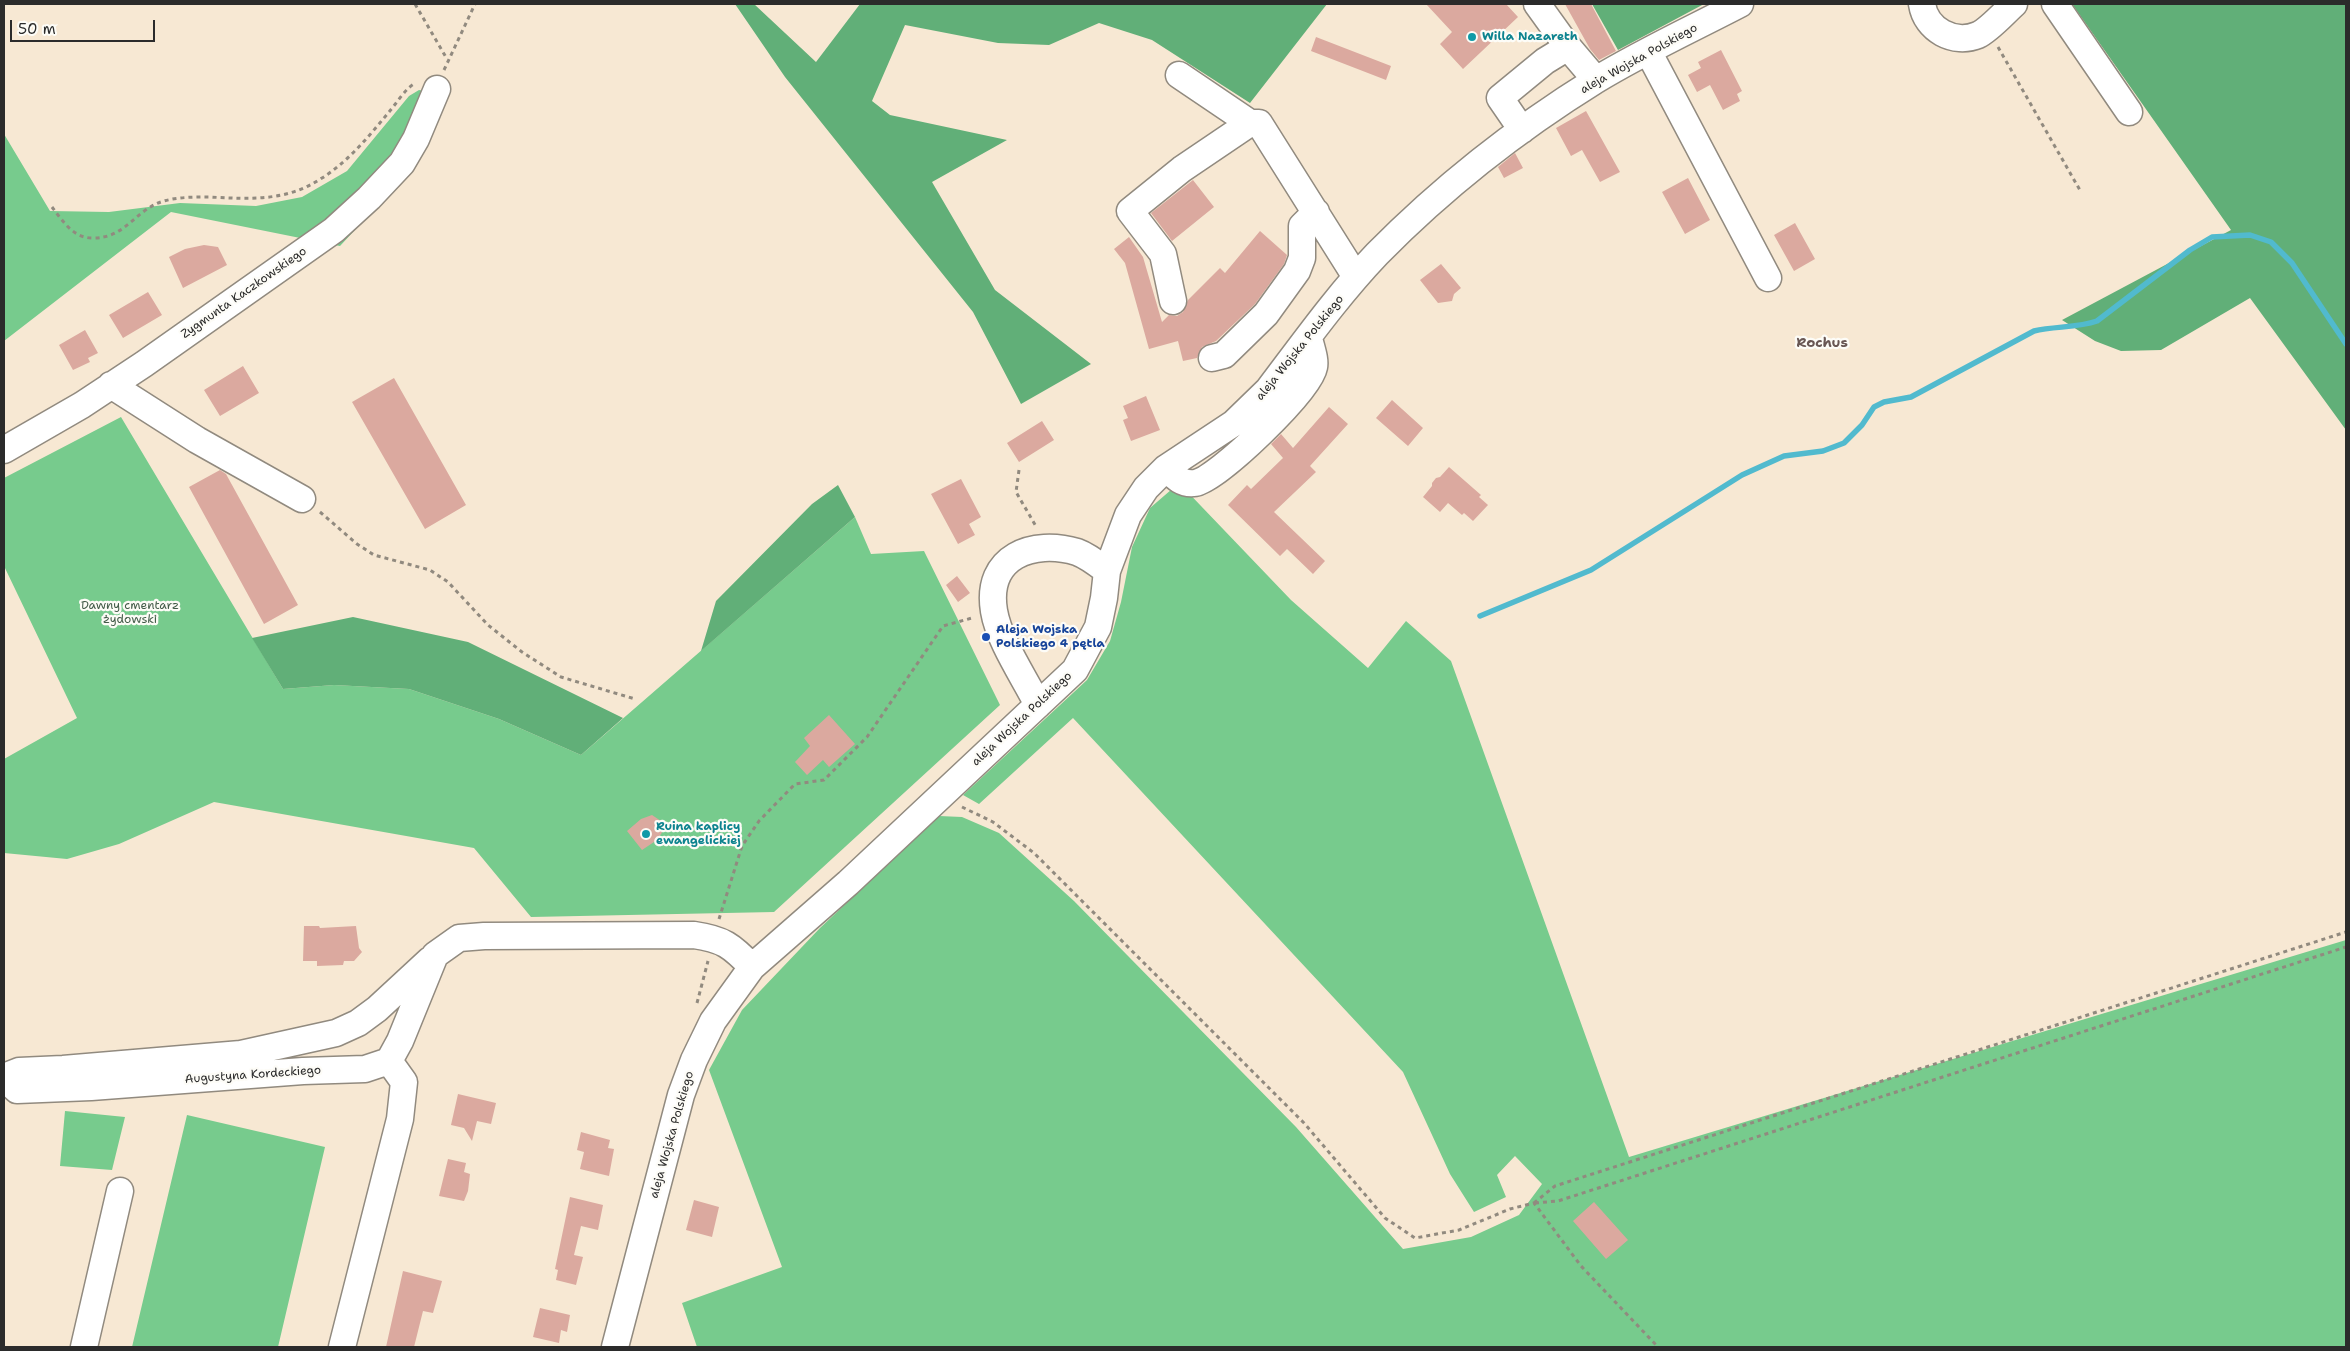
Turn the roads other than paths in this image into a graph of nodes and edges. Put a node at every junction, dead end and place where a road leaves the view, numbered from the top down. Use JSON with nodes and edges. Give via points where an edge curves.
{"nodes":[{"id":1,"x":1538,"y":4,"type":"edge"},
{"id":2,"x":1740,"y":4,"type":"edge"},
{"id":3,"x":1922,"y":4,"type":"edge"},
{"id":4,"x":2014,"y":4,"type":"edge"},
{"id":5,"x":2055,"y":4,"type":"edge"},
{"id":6,"x":1568,"y":47,"type":"junction"},
{"id":7,"x":1648,"y":51,"type":"junction"},
{"id":8,"x":1179,"y":75,"type":"dead end"},
{"id":9,"x":1596,"y":80,"type":"junction"},
{"id":10,"x":437,"y":89,"type":"road end"},
{"id":11,"x":2129,"y":112,"type":"dead end"},
{"id":12,"x":1250,"y":123,"type":"junction"},
{"id":13,"x":1522,"y":130,"type":"junction"},
{"id":14,"x":1316,"y":212,"type":"junction"},
{"id":15,"x":1356,"y":278,"type":"junction"},
{"id":16,"x":1768,"y":278,"type":"dead end"},
{"id":17,"x":1173,"y":301,"type":"dead end"},
{"id":18,"x":1212,"y":358,"type":"dead end"},
{"id":19,"x":111,"y":386,"type":"junction"},
{"id":20,"x":4,"y":450,"type":"edge"},
{"id":21,"x":302,"y":499,"type":"road end"},
{"id":22,"x":1107,"y":571,"type":"junction"},
{"id":23,"x":1038,"y":705,"type":"junction"},
{"id":24,"x":435,"y":954,"type":"junction"},
{"id":25,"x":752,"y":967,"type":"junction"},
{"id":26,"x":388,"y":1061,"type":"junction"},
{"id":27,"x":4,"y":1078,"type":"edge"},
{"id":28,"x":120,"y":1190,"type":"dead end"},
{"id":29,"x":84,"y":1347,"type":"edge"},
{"id":30,"x":342,"y":1347,"type":"edge"},
{"id":31,"x":614,"y":1347,"type":"edge"}],
"edges":[{"from":1,"to":6,"type":"street"},
{"from":2,"to":7,"type":"street","name":"aleja Wojska Polskiego"},
{"from":3,"to":4,"type":"street","via":[[1923,11],[1937,30],[1958,39],[1979,34]]},
{"from":5,"to":11,"type":"street"},
{"from":6,"to":9,"type":"street"},
{"from":6,"to":13,"type":"street","via":[[1545,61],[1500,98]]},
{"from":7,"to":9,"type":"street","name":"aleja Wojska Polskiego"},
{"from":7,"to":16,"type":"street"},
{"from":8,"to":12,"type":"street"},
{"from":9,"to":13,"type":"street","name":"aleja Wojska Polskiego"},
{"from":10,"to":19,"type":"street","name":"Zygmunta Kaczkowskiego","via":[[402,163],[334,230]]},
{"from":12,"to":14,"type":"street","via":[[1259,123]]},
{"from":12,"to":17,"type":"street","via":[[1182,168],[1130,212],[1163,254]]},
{"from":13,"to":15,"type":"street","name":"aleja Wojska Polskiego","via":[[1431,204]]},
{"from":14,"to":15,"type":"street"},
{"from":14,"to":18,"type":"street","via":[[1302,226],[1302,258],[1297,271],[1266,314],[1224,355]]},
{"from":15,"to":22,"type":"street","name":"aleja Wojska Polskiego","via":[[1252,407],[1211,440],[1166,468],[1146,488],[1128,515]]},
{"from":19,"to":20,"type":"street","name":"Zygmunta Kaczkowskiego"},
{"from":19,"to":21,"type":"street","via":[[197,440]]},
{"from":22,"to":23,"type":"street","name":"aleja Wojska Polskiego","via":[[1098,627],[1090,645],[1075,670]]},
{"from":22,"to":23,"type":"street","via":[[1080,553],[1045,547],[1027,549],[1013,556],[1003,567],[996,581],[994,612]]},
{"from":23,"to":25,"type":"street","name":"aleja Wojska Polskiego","via":[[848,883]]},
{"from":24,"to":25,"type":"street","name":"Augustyna Kordeckiego","via":[[459,938],[677,934],[714,938],[736,950]]},
{"from":24,"to":26,"type":"street"},
{"from":24,"to":27,"type":"street","name":"Augustyna Kordeckiego","via":[[377,1010],[336,1033],[241,1054],[19,1071]]},
{"from":25,"to":31,"type":"street","name":"aleja Wojska Polskiego","via":[[713,1021],[694,1060],[669,1136]]},
{"from":26,"to":27,"type":"street","name":"Augustyna Kordeckiego","via":[[365,1069],[91,1087],[18,1090]]},
{"from":26,"to":30,"type":"street","via":[[404,1082],[400,1119]]},
{"from":28,"to":29,"type":"street"}]}
